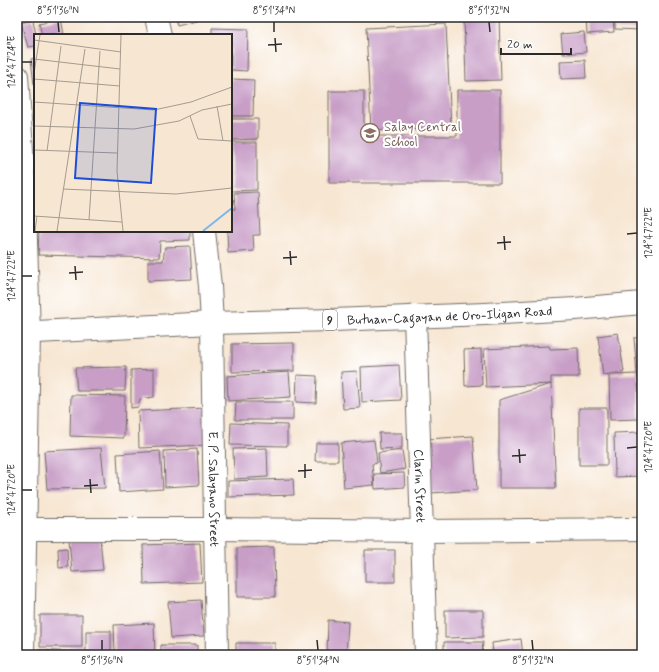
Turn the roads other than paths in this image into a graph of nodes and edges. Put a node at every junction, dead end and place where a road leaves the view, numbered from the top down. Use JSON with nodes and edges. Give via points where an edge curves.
{"nodes":[{"id":1,"x":156,"y":17,"type":"edge"},
{"id":2,"x":160,"y":34,"type":"edge"},
{"id":3,"x":17,"y":76,"type":"edge"},
{"id":4,"x":204,"y":232,"type":"edge"},
{"id":5,"x":642,"y":302,"type":"edge"},
{"id":6,"x":415,"y":316,"type":"junction"},
{"id":7,"x":212,"y":323,"type":"junction"},
{"id":8,"x":23,"y":333,"type":"edge"},
{"id":9,"x":21,"y":529,"type":"edge"},
{"id":10,"x":215,"y":529,"type":"junction"},
{"id":11,"x":642,"y":529,"type":"edge"},
{"id":12,"x":422,"y":531,"type":"junction"},
{"id":13,"x":23,"y":655,"type":"edge"},
{"id":14,"x":217,"y":655,"type":"edge"},
{"id":15,"x":426,"y":655,"type":"edge"}],
"edges":[{"from":1,"to":2,"type":"main road"},
{"from":3,"to":8,"type":"main road","via":[[24,179]]},
{"from":4,"to":7,"type":"main road","name":"E. P. Salayano Street"},
{"from":5,"to":6,"type":"main road","name":"Butuan-Cagayan de Oro-Iligan Road","number":"9","via":[[575,309]]},
{"from":6,"to":7,"type":"main road","name":"Butuan-Cagayan de Oro-Iligan Road","number":"9"},
{"from":6,"to":12,"type":"main road","name":"Clarin Street"},
{"from":7,"to":8,"type":"main road","name":"Butuan-Cagayan de Oro-Iligan Road","number":"9"},
{"from":7,"to":10,"type":"main road","name":"E. P. Salayano Street"},
{"from":8,"to":9,"type":"main road"},
{"from":9,"to":10,"type":"main road"},
{"from":9,"to":13,"type":"main road"},
{"from":10,"to":12,"type":"main road"},
{"from":10,"to":14,"type":"main road","name":"E. P. Salayano Street"},
{"from":11,"to":12,"type":"main road"},
{"from":12,"to":15,"type":"main road","name":"Clarin Street"}]}
